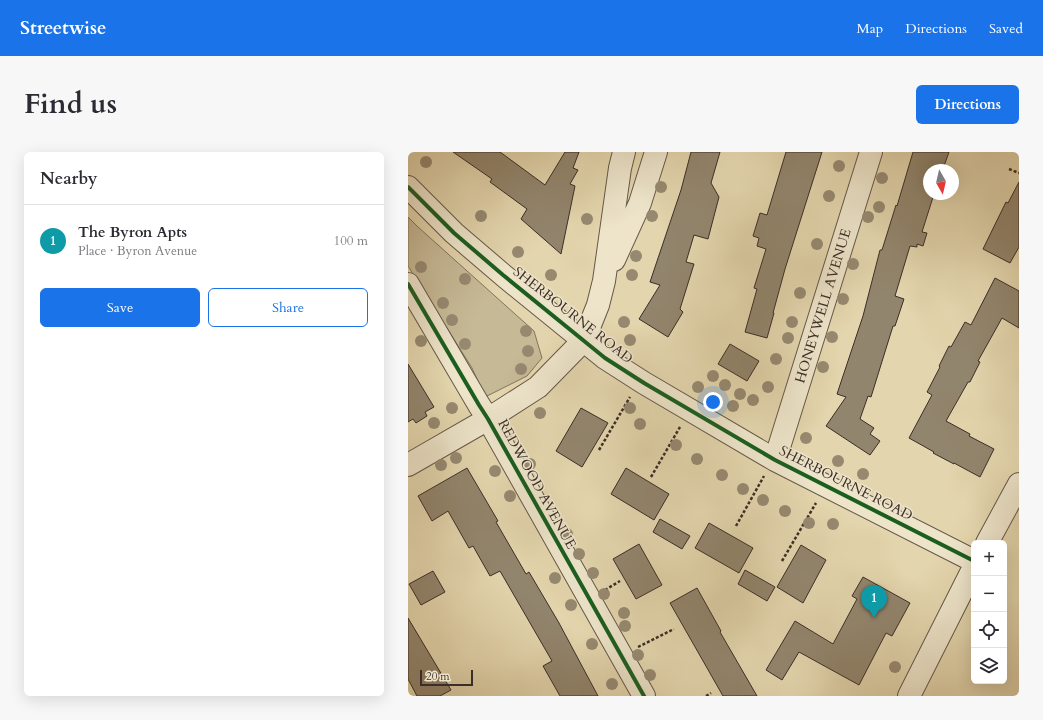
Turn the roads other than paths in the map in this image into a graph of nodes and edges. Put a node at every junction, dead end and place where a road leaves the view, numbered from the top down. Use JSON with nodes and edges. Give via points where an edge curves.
{"nodes":[{"id":1,"x":624,"y":152,"type":"edge"},
{"id":2,"x":656,"y":152,"type":"edge"},
{"id":3,"x":871,"y":152,"type":"edge"},
{"id":4,"x":408,"y":187,"type":"edge"},
{"id":5,"x":604,"y":282,"type":"junction"},
{"id":6,"x":408,"y":284,"type":"edge"},
{"id":7,"x":584,"y":340,"type":"junction"},
{"id":8,"x":484,"y":412,"type":"junction"},
{"id":9,"x":408,"y":465,"type":"edge"},
{"id":10,"x":770,"y":468,"type":"junction"},
{"id":11,"x":1019,"y":484,"type":"edge"},
{"id":12,"x":989,"y":540,"type":"edge"},
{"id":13,"x":971,"y":560,"type":"edge"},
{"id":14,"x":971,"y":573,"type":"edge"},
{"id":15,"x":644,"y":696,"type":"edge"},
{"id":16,"x":909,"y":696,"type":"edge"}],
"edges":[{"from":1,"to":5,"type":"street"},
{"from":2,"to":5,"type":"street","via":[[640,203]]},
{"from":3,"to":10,"type":"street","name":"HONEYWELL AVENUE"},
{"from":4,"to":7,"type":"street","name":"SHERBOURNE ROAD","via":[[454,233]]},
{"from":5,"to":7,"type":"street"},
{"from":6,"to":8,"type":"street","name":"REDWOOD AVENUE"},
{"from":7,"to":8,"type":"street","via":[[538,388]]},
{"from":7,"to":10,"type":"street","name":"SHERBOURNE ROAD","via":[[605,358]]},
{"from":8,"to":9,"type":"street"},
{"from":8,"to":15,"type":"street","name":"REDWOOD AVENUE"},
{"from":10,"to":13,"type":"street","name":"SHERBOURNE ROAD"},
{"from":11,"to":12,"type":"street"},
{"from":14,"to":16,"type":"street"}]}
